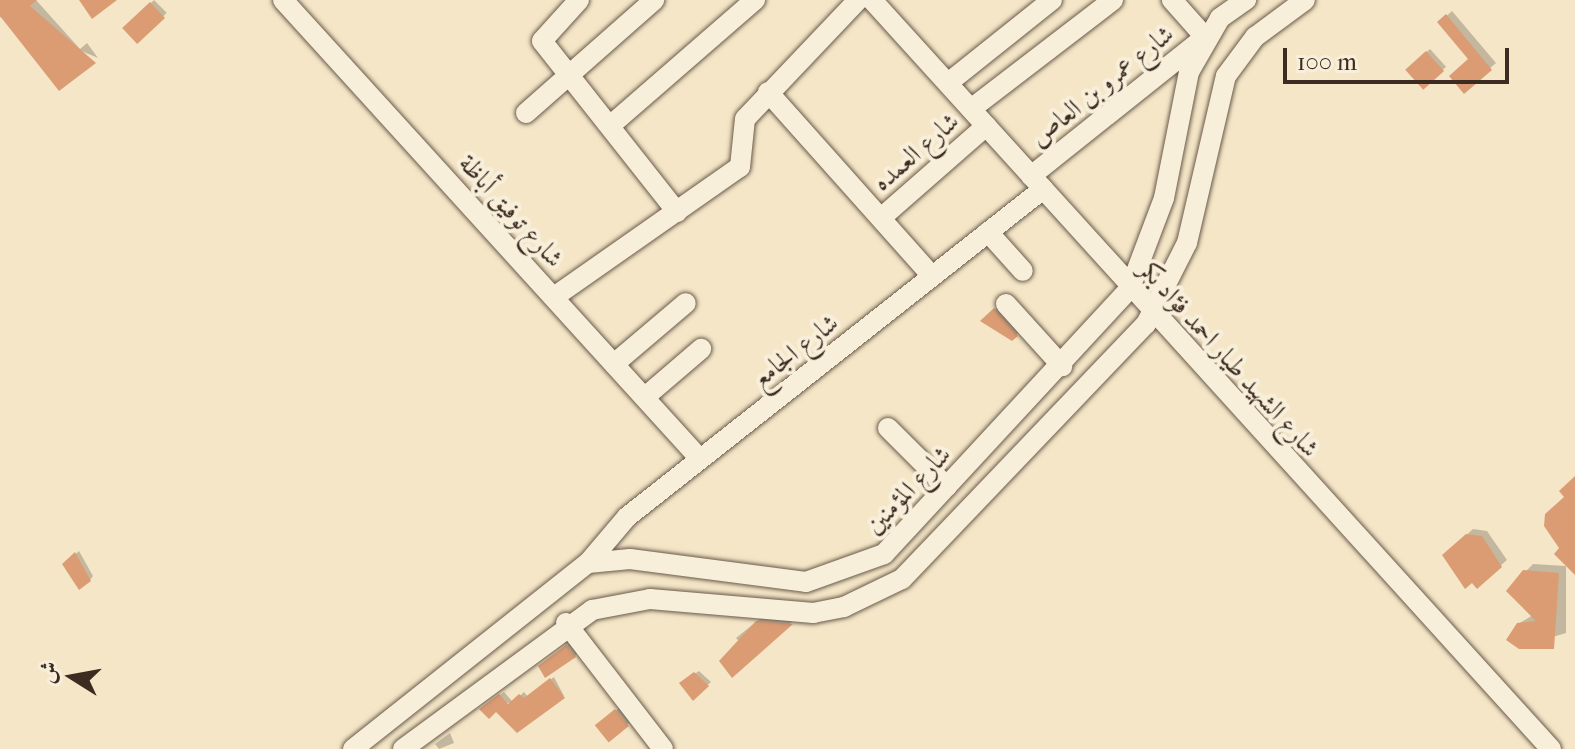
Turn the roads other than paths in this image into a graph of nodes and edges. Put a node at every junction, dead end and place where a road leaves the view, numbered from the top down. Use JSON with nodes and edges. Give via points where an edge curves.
{"nodes":[{"id":1,"x":283,"y":0,"type":"edge"},
{"id":2,"x":579,"y":0,"type":"edge"},
{"id":3,"x":654,"y":0,"type":"edge"},
{"id":4,"x":755,"y":0,"type":"edge"},
{"id":5,"x":858,"y":0,"type":"edge"},
{"id":6,"x":1052,"y":0,"type":"edge"},
{"id":7,"x":1113,"y":0,"type":"edge"},
{"id":8,"x":1172,"y":0,"type":"edge"},
{"id":9,"x":1246,"y":0,"type":"edge"},
{"id":10,"x":1305,"y":0,"type":"edge"},
{"id":11,"x":884,"y":4,"type":"edge"},
{"id":12,"x":1205,"y":37,"type":"junction"},
{"id":13,"x":572,"y":72,"type":"junction"},
{"id":14,"x":948,"y":83,"type":"junction"},
{"id":15,"x":768,"y":92,"type":"junction"},
{"id":16,"x":971,"y":109,"type":"junction"},
{"id":17,"x":526,"y":113,"type":"dead end"},
{"id":18,"x":611,"y":125,"type":"junction"},
{"id":19,"x":986,"y":126,"type":"junction"},
{"id":20,"x":1037,"y":182,"type":"junction"},
{"id":21,"x":677,"y":212,"type":"junction"},
{"id":22,"x":881,"y":218,"type":"junction"},
{"id":23,"x":988,"y":232,"type":"junction"},
{"id":24,"x":1023,"y":271,"type":"dead end"},
{"id":25,"x":932,"y":276,"type":"junction"},
{"id":26,"x":1130,"y":288,"type":"junction"},
{"id":27,"x":554,"y":297,"type":"junction"},
{"id":28,"x":686,"y":303,"type":"dead end"},
{"id":29,"x":1006,"y":304,"type":"dead end"},
{"id":30,"x":1152,"y":314,"type":"junction"},
{"id":31,"x":701,"y":349,"type":"dead end"},
{"id":32,"x":614,"y":364,"type":"junction"},
{"id":33,"x":1062,"y":366,"type":"junction"},
{"id":34,"x":645,"y":397,"type":"junction"},
{"id":35,"x":888,"y":428,"type":"dead end"},
{"id":36,"x":700,"y":459,"type":"junction"},
{"id":37,"x":947,"y":487,"type":"junction"},
{"id":38,"x":588,"y":563,"type":"junction"},
{"id":39,"x":566,"y":623,"type":"junction"},
{"id":40,"x":353,"y":749,"type":"edge"},
{"id":41,"x":403,"y":749,"type":"edge"},
{"id":42,"x":663,"y":749,"type":"edge"},
{"id":43,"x":1551,"y":749,"type":"edge"}],
"edges":[{"from":1,"to":27,"type":"street","name":"شارع توفيق أباظة"},
{"from":2,"to":13,"type":"street","via":[[541,38]]},
{"from":3,"to":13,"type":"street"},
{"from":4,"to":18,"type":"street"},
{"from":5,"to":15,"type":"street"},
{"from":6,"to":14,"type":"street"},
{"from":7,"to":16,"type":"street"},
{"from":8,"to":12,"type":"street"},
{"from":9,"to":12,"type":"street","name":"شارع المؤمنين"},
{"from":10,"to":30,"type":"street","via":[[1255,37],[1226,76],[1187,243]]},
{"from":11,"to":14,"type":"street","name":"شارع الشهيد طيار احمد فؤاد بكر"},
{"from":12,"to":20,"type":"street","name":"شارع عمرو بن العاص"},
{"from":12,"to":26,"type":"street","name":"شارع المؤمنين","via":[[1189,72],[1154,232]]},
{"from":13,"to":17,"type":"street"},
{"from":13,"to":18,"type":"street"},
{"from":14,"to":16,"type":"street","name":"شارع الشهيد طيار احمد فؤاد بكر"},
{"from":15,"to":21,"type":"street","via":[[745,119],[740,167]]},
{"from":15,"to":22,"type":"street"},
{"from":16,"to":19,"type":"street","name":"شارع الشهيد طيار احمد فؤاد بكر"},
{"from":18,"to":21,"type":"street"},
{"from":19,"to":20,"type":"street","name":"شارع الشهيد طيار احمد فؤاد بكر"},
{"from":19,"to":22,"type":"street","name":"شارع العمده"},
{"from":20,"to":23,"type":"street","name":"شارع الجامع"},
{"from":20,"to":26,"type":"street","name":"شارع الشهيد طيار احمد فؤاد بكر"},
{"from":21,"to":27,"type":"street"},
{"from":22,"to":25,"type":"street"},
{"from":23,"to":24,"type":"street"},
{"from":23,"to":25,"type":"street","name":"شارع الجامع"},
{"from":25,"to":36,"type":"street","name":"شارع الجامع"},
{"from":26,"to":30,"type":"street","name":"شارع الشهيد طيار احمد فؤاد بكر"},
{"from":26,"to":33,"type":"street","name":"شارع المؤمنين"},
{"from":27,"to":32,"type":"street","name":"شارع توفيق أباظة"},
{"from":28,"to":32,"type":"street"},
{"from":29,"to":33,"type":"street"},
{"from":30,"to":39,"type":"street","via":[[902,579],[874,596],[813,613],[650,599]]},
{"from":30,"to":43,"type":"street","name":"شارع الشهيد طيار احمد فؤاد بكر"},
{"from":31,"to":34,"type":"street"},
{"from":32,"to":34,"type":"street","name":"شارع توفيق أباظة"},
{"from":33,"to":37,"type":"street","name":"شارع المؤمنين"},
{"from":34,"to":36,"type":"street","name":"شارع توفيق أباظة"},
{"from":35,"to":37,"type":"street"},
{"from":36,"to":38,"type":"street","name":"شارع الجامع","via":[[627,517]]},
{"from":37,"to":38,"type":"street","name":"شارع المؤمنين","via":[[884,554],[833,578],[778,581],[630,559]]},
{"from":38,"to":40,"type":"street"},
{"from":39,"to":41,"type":"street"},
{"from":39,"to":42,"type":"street"}]}
